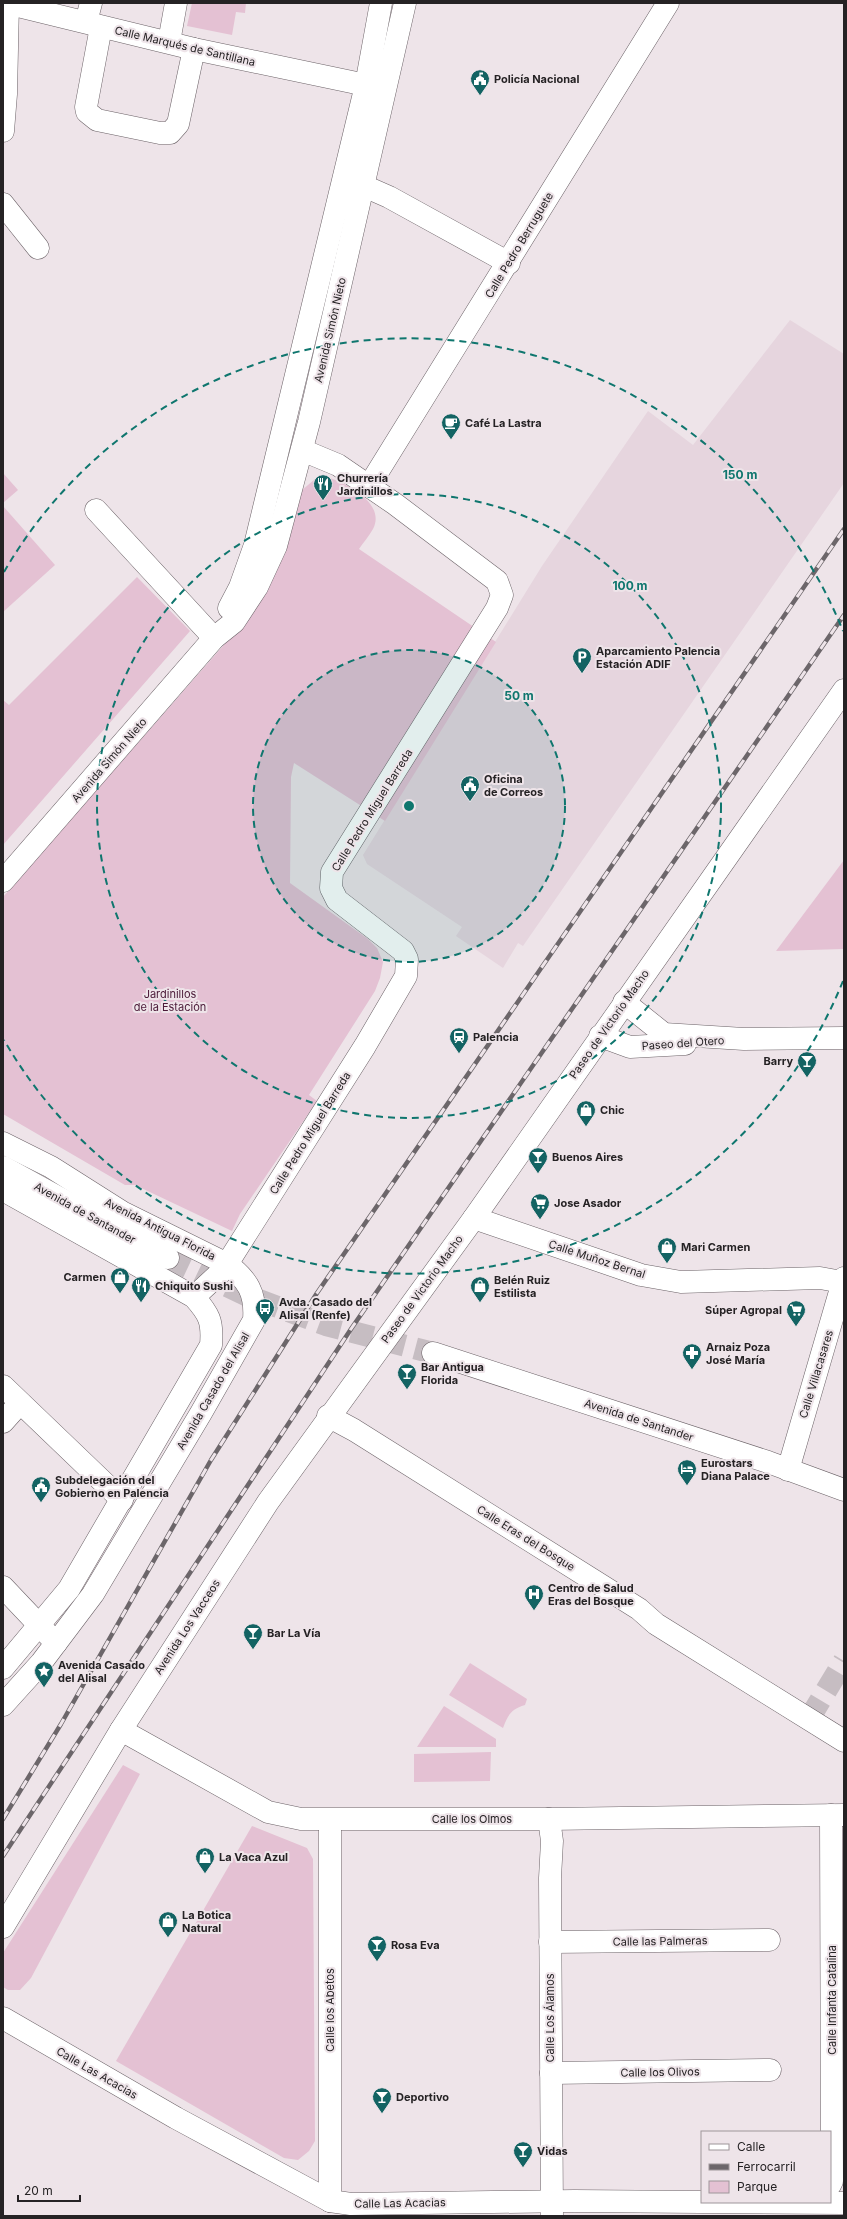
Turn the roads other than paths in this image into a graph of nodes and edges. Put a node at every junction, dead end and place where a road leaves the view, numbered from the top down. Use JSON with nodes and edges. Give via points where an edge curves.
{"nodes":[{"id":1,"x":7,"y":3,"type":"edge"},
{"id":2,"x":176,"y":3,"type":"edge"},
{"id":3,"x":381,"y":3,"type":"edge"},
{"id":4,"x":405,"y":3,"type":"edge"},
{"id":5,"x":668,"y":3,"type":"edge"},
{"id":6,"x":93,"y":17,"type":"edge"},
{"id":7,"x":169,"y":42,"type":"junction"},
{"id":8,"x":194,"y":49,"type":"junction"},
{"id":9,"x":366,"y":85,"type":"junction"},
{"id":10,"x":3,"y":131,"type":"edge"},
{"id":11,"x":364,"y":186,"type":"junction"},
{"id":12,"x":3,"y":204,"type":"edge"},
{"id":13,"x":38,"y":248,"type":"dead end"},
{"id":14,"x":324,"y":258,"type":"junction"},
{"id":15,"x":509,"y":263,"type":"junction"},
{"id":16,"x":303,"y":350,"type":"junction"},
{"id":17,"x":302,"y":450,"type":"junction"},
{"id":18,"x":369,"y":486,"type":"junction"},
{"id":19,"x":96,"y":510,"type":"dead end"},
{"id":20,"x":255,"y":546,"type":"junction"},
{"id":21,"x":214,"y":638,"type":"junction"},
{"id":22,"x":844,"y":690,"type":"edge"},
{"id":23,"x":3,"y":881,"type":"edge"},
{"id":24,"x":624,"y":1002,"type":"junction"},
{"id":25,"x":600,"y":1036,"type":"junction"},
{"id":26,"x":844,"y":1038,"type":"edge"},
{"id":27,"x":744,"y":1039,"type":"junction"},
{"id":28,"x":3,"y":1143,"type":"edge"},
{"id":29,"x":3,"y":1167,"type":"edge"},
{"id":30,"x":3,"y":1190,"type":"edge"},
{"id":31,"x":474,"y":1218,"type":"junction"},
{"id":32,"x":168,"y":1258,"type":"tunnel mouth"},
{"id":33,"x":227,"y":1264,"type":"junction"},
{"id":34,"x":843,"y":1280,"type":"edge"},
{"id":35,"x":249,"y":1286,"type":"joint"},
{"id":36,"x":194,"y":1297,"type":"junction"},
{"id":37,"x":433,"y":1353,"type":"tunnel mouth"},
{"id":38,"x":372,"y":1357,"type":"joint"},
{"id":39,"x":3,"y":1386,"type":"edge"},
{"id":40,"x":20,"y":1403,"type":"junction"},
{"id":41,"x":328,"y":1416,"type":"junction"},
{"id":42,"x":3,"y":1422,"type":"edge"},
{"id":43,"x":788,"y":1470,"type":"junction"},
{"id":44,"x":844,"y":1490,"type":"edge"},
{"id":45,"x":122,"y":1500,"type":"junction"},
{"id":46,"x":3,"y":1587,"type":"edge"},
{"id":47,"x":40,"y":1625,"type":"junction"},
{"id":48,"x":56,"y":1643,"type":"junction"},
{"id":49,"x":3,"y":1668,"type":"edge"},
{"id":50,"x":3,"y":1705,"type":"edge"},
{"id":51,"x":122,"y":1730,"type":"junction"},
{"id":52,"x":844,"y":1741,"type":"edge"},
{"id":53,"x":837,"y":1815,"type":"edge"},
{"id":54,"x":550,"y":1819,"type":"junction"},
{"id":55,"x":330,"y":1820,"type":"junction"},
{"id":56,"x":3,"y":1926,"type":"edge"},
{"id":57,"x":769,"y":1940,"type":"dead end"},
{"id":58,"x":550,"y":1942,"type":"junction"},
{"id":59,"x":3,"y":2018,"type":"edge"},
{"id":60,"x":770,"y":2070,"type":"dead end"},
{"id":61,"x":551,"y":2074,"type":"junction"},
{"id":62,"x":831,"y":2183,"type":"edge"},
{"id":63,"x":330,"y":2200,"type":"junction"},
{"id":64,"x":831,"y":2202,"type":"edge"},
{"id":65,"x":783,"y":2203,"type":"edge"},
{"id":66,"x":821,"y":2203,"type":"edge"},
{"id":67,"x":844,"y":2203,"type":"edge"},
{"id":68,"x":552,"y":2209,"type":"edge"},
{"id":69,"x":821,"y":2216,"type":"edge"}],
"edges":[{"from":1,"to":6,"type":"main road","name":"Calle Marqués de Santillana"},
{"from":1,"to":10,"type":"main road"},
{"from":2,"to":7,"type":"main road"},
{"from":3,"to":9,"type":"main road","name":"Avenida Simón Nieto"},
{"from":4,"to":11,"type":"main road","name":"Avenida Simón Nieto"},
{"from":5,"to":15,"type":"main road","name":"Calle Pedro Berruguete"},
{"from":6,"to":7,"type":"main road","name":"Calle Marqués de Santillana"},
{"from":6,"to":8,"type":"main road","via":[[86,107],[87,112],[98,120],[170,133],[178,124]]},
{"from":7,"to":8,"type":"main road","name":"Calle Marqués de Santillana"},
{"from":8,"to":9,"type":"main road","name":"Calle Marqués de Santillana"},
{"from":9,"to":11,"type":"main road","via":[[366,116],[354,165],[358,180]]},
{"from":9,"to":14,"type":"main road","name":"Avenida Simón Nieto"},
{"from":11,"to":14,"type":"main road","via":[[356,186],[346,198],[338,243]]},
{"from":11,"to":15,"type":"main road"},
{"from":11,"to":17,"type":"main road","name":"Avenida Simón Nieto"},
{"from":12,"to":13,"type":"main road"},
{"from":14,"to":16,"type":"main road","name":"Avenida Simón Nieto"},
{"from":15,"to":18,"type":"main road","name":"Calle Pedro Berruguete"},
{"from":16,"to":17,"type":"main road","via":[[308,377],[295,430]]},
{"from":16,"to":20,"type":"main road","name":"Avenida Simón Nieto"},
{"from":17,"to":18,"type":"main road","name":"Calle Pedro Miguel Barreda","via":[[327,458]]},
{"from":17,"to":20,"type":"main road","via":[[287,461],[272,526]]},
{"from":17,"to":21,"type":"main road","name":"Avenida Simón Nieto","via":[[276,546],[257,587],[234,622]]},
{"from":18,"to":33,"type":"main road","name":"Calle Pedro Miguel Barreda","via":[[497,581],[502,595],[497,608],[332,872],[331,888],[337,900],[403,951],[407,959],[406,976],[365,1046]]},
{"from":19,"to":21,"type":"main road"},
{"from":20,"to":21,"type":"main road","name":"Avenida Simón Nieto","via":[[240,587]]},
{"from":21,"to":23,"type":"main road","name":"Avenida Simón Nieto"},
{"from":22,"to":24,"type":"main road","name":"Paseo de Victorio Macho"},
{"from":24,"to":25,"type":"main road","name":"Paseo de Victorio Macho"},
{"from":24,"to":27,"type":"main road","name":"Paseo del Otero","via":[[664,1034]]},
{"from":25,"to":27,"type":"main road","name":"Paseo del Otero","via":[[630,1046],[666,1046]]},
{"from":25,"to":31,"type":"main road","name":"Paseo de Victorio Macho"},
{"from":26,"to":27,"type":"main road","name":"Paseo del Otero"},
{"from":28,"to":33,"type":"main road","name":"Avenida Antigua Florida","via":[[51,1167],[122,1212]]},
{"from":29,"to":32,"type":"main road","name":"Avenida de Santander"},
{"from":30,"to":36,"type":"main road"},
{"from":31,"to":34,"type":"main road","name":"Calle Muñoz Bernal","via":[[647,1276],[681,1282],[820,1278]]},
{"from":31,"to":38,"type":"main road","name":"Paseo de Victorio Macho"},
{"from":33,"to":35,"type":"main road","name":"Avenida Antigua Florida","via":[[240,1274]]},
{"from":33,"to":36,"type":"main road","name":"Calle Pedro Miguel Barreda"},
{"from":34,"to":43,"type":"main road","name":"Calle Villacasares"},
{"from":35,"to":48,"type":"main road","name":"Avenida Casado del Alisal","via":[[255,1305],[254,1320],[94,1594]]},
{"from":36,"to":45,"type":"main road","via":[[206,1311],[212,1327],[211,1345]]},
{"from":37,"to":43,"type":"main road","name":"Avenida de Santander"},
{"from":38,"to":41,"type":"main road","name":"Avenida Los Vacceos"},
{"from":39,"to":40,"type":"main road"},
{"from":40,"to":42,"type":"main road"},
{"from":40,"to":45,"type":"main road"},
{"from":41,"to":51,"type":"main road","name":"Avenida Los Vacceos","via":[[268,1502]]},
{"from":41,"to":52,"type":"main road","name":"Calle Eras del Bosque","via":[[361,1434],[632,1605],[656,1624]]},
{"from":43,"to":44,"type":"main road","name":"Avenida de Santander"},
{"from":45,"to":47,"type":"main road","via":[[69,1589]]},
{"from":46,"to":47,"type":"main road"},
{"from":47,"to":48,"type":"main road"},
{"from":47,"to":49,"type":"main road"},
{"from":48,"to":50,"type":"main road","name":"Avenida Casado del Alisal"},
{"from":51,"to":55,"type":"main road","name":"Calle los Olmos","via":[[268,1812],[301,1819]]},
{"from":51,"to":56,"type":"main road","name":"Avenida Los Vacceos"},
{"from":53,"to":54,"type":"main road","name":"Calle los Olmos"},
{"from":53,"to":62,"type":"main road","name":"Calle Infanta Catalina"},
{"from":54,"to":55,"type":"main road","name":"Calle los Olmos"},
{"from":54,"to":58,"type":"main road","name":"Calle Los Álamos"},
{"from":55,"to":63,"type":"main road","name":"Calle los Abetos"},
{"from":57,"to":58,"type":"main road","name":"Calle las Palmeras"},
{"from":58,"to":61,"type":"main road","name":"Calle Los Álamos"},
{"from":59,"to":63,"type":"main road","name":"Calle Las Acacias","via":[[176,2118]]},
{"from":60,"to":61,"type":"main road","name":"Calle los Olivos"},
{"from":61,"to":68,"type":"main road","name":"Calle Los Álamos"},
{"from":63,"to":68,"type":"main road","name":"Calle Las Acacias","via":[[351,2204]]},
{"from":64,"to":67,"type":"main road","name":"Calle Las Acacias"},
{"from":65,"to":68,"type":"main road","name":"Calle Las Acacias"},
{"from":66,"to":69,"type":"main road"}]}
